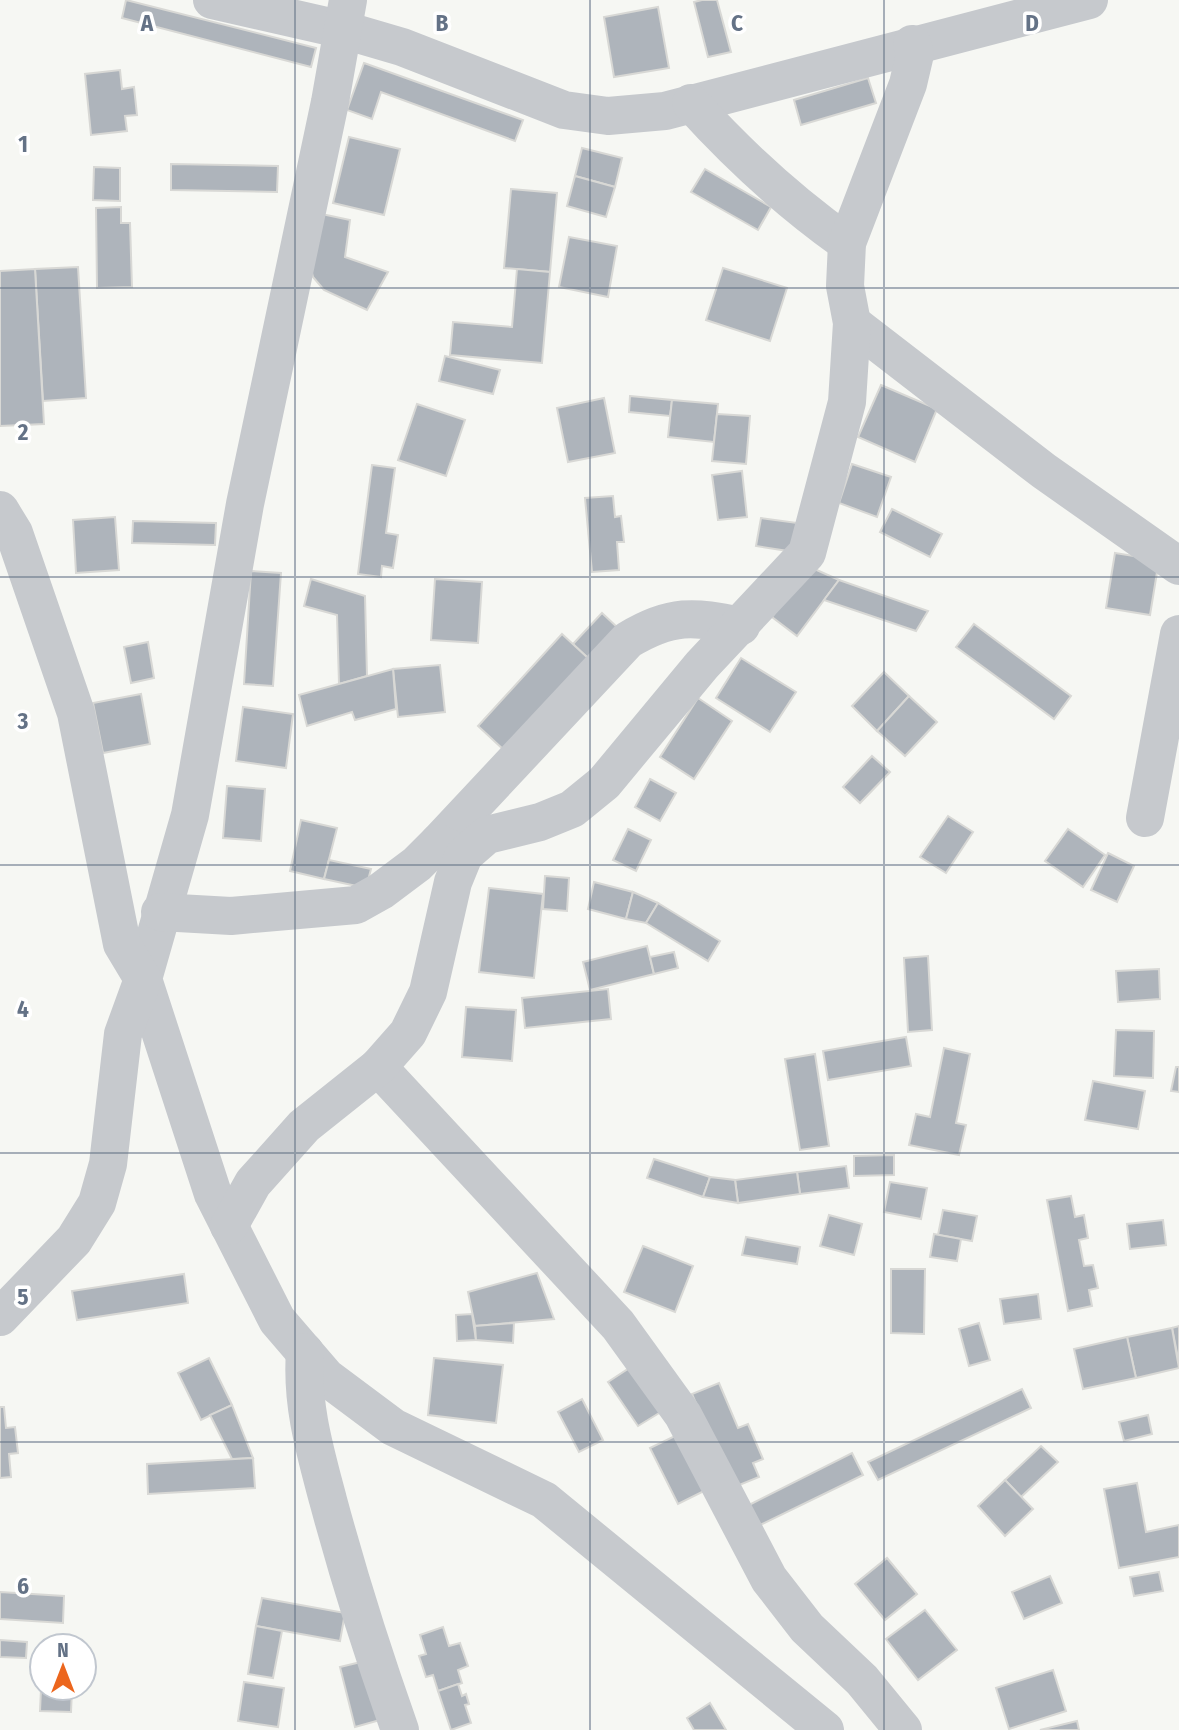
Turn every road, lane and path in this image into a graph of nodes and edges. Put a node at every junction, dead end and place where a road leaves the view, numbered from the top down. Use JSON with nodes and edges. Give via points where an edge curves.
{"nodes":[{"id":1,"x":212,"y":0,"type":"edge"},
{"id":2,"x":1089,"y":0,"type":"edge"},
{"id":3,"x":346,"y":15,"type":"edge"},
{"id":4,"x":912,"y":44,"type":"junction"},
{"id":5,"x":691,"y":103,"type":"junction"},
{"id":6,"x":847,"y":243,"type":"junction"},
{"id":7,"x":852,"y":323,"type":"junction"},
{"id":8,"x":0,"y":510,"type":"edge"},
{"id":9,"x":1179,"y":566,"type":"edge"},
{"id":10,"x":741,"y":626,"type":"junction"},
{"id":11,"x":1179,"y":634,"type":"edge"},
{"id":12,"x":1145,"y":818,"type":"dead end"},
{"id":13,"x":451,"y":849,"type":"junction"},
{"id":14,"x":160,"y":912,"type":"junction"},
{"id":15,"x":143,"y":979,"type":"junction"},
{"id":16,"x":378,"y":1067,"type":"junction"},
{"id":17,"x":229,"y":1226,"type":"junction"},
{"id":18,"x":0,"y":1317,"type":"edge"},
{"id":19,"x":305,"y":1352,"type":"junction"},
{"id":20,"x":400,"y":1730,"type":"edge"},
{"id":21,"x":825,"y":1730,"type":"edge"},
{"id":22,"x":904,"y":1730,"type":"edge"}],
"edges":[{"from":1,"to":3,"type":"street"},
{"from":2,"to":4,"type":"street"},
{"from":3,"to":5,"type":"street","via":[[402,47],[564,110],[608,116]]},
{"from":3,"to":14,"type":"street","via":[[245,504],[190,815]]},
{"from":4,"to":5,"type":"street"},
{"from":4,"to":6,"type":"street","via":[[915,54],[910,77]]},
{"from":5,"to":6,"type":"street","via":[[795,206]]},
{"from":6,"to":7,"type":"street","via":[[845,286]]},
{"from":7,"to":9,"type":"street","via":[[1044,471]]},
{"from":7,"to":10,"type":"street","via":[[847,402],[807,553]]},
{"from":8,"to":15,"type":"street","via":[[14,533],[76,713],[122,943]]},
{"from":10,"to":13,"type":"street","via":[[702,665],[604,783],[572,809]]},
{"from":10,"to":13,"type":"street","via":[[682,618],[628,640]]},
{"from":11,"to":12,"type":"street"},
{"from":13,"to":14,"type":"street","via":[[417,864],[356,905],[230,916]]},
{"from":13,"to":16,"type":"street","via":[[453,882],[428,992],[408,1033]]},
{"from":14,"to":15,"type":"street"},
{"from":15,"to":17,"type":"street","via":[[213,1194]]},
{"from":15,"to":18,"type":"street","via":[[123,1034],[108,1164],[97,1203],[74,1240]]},
{"from":16,"to":17,"type":"street","via":[[304,1126],[253,1183]]},
{"from":16,"to":22,"type":"street","via":[[618,1325],[683,1416],[769,1579],[807,1628],[862,1680]]},
{"from":17,"to":19,"type":"street","via":[[277,1320]]},
{"from":19,"to":20,"type":"street","via":[[303,1380],[310,1430],[354,1598]]},
{"from":19,"to":21,"type":"street","via":[[326,1377],[393,1427],[544,1500]]}]}
